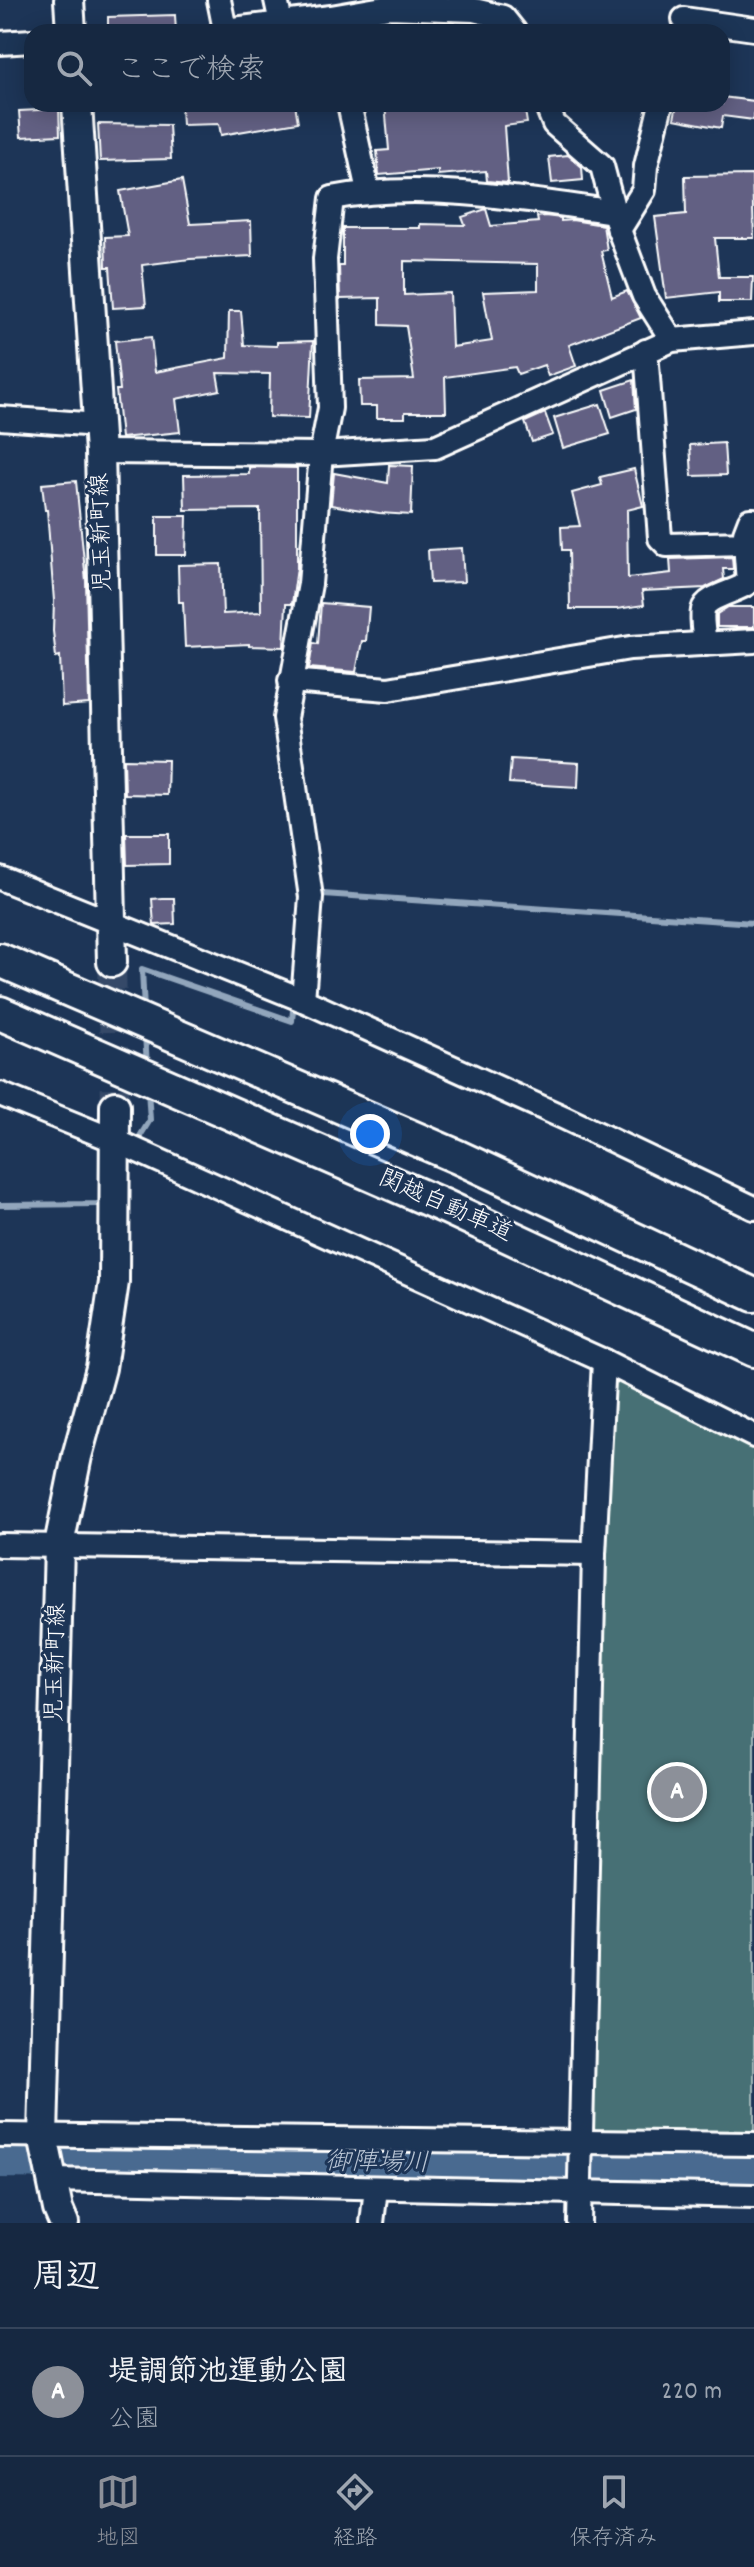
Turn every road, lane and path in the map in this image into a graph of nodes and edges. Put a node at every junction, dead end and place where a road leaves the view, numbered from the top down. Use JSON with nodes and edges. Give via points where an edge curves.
{"nodes":[{"id":1,"x":69,"y":0,"type":"edge"},
{"id":2,"x":219,"y":0,"type":"edge"},
{"id":3,"x":276,"y":0,"type":"edge"},
{"id":4,"x":388,"y":4,"type":"edge"},
{"id":5,"x":683,"y":17,"type":"edge"},
{"id":6,"x":281,"y":23,"type":"junction"},
{"id":7,"x":70,"y":24,"type":"edge"},
{"id":8,"x":224,"y":24,"type":"edge"},
{"id":9,"x":273,"y":24,"type":"edge"},
{"id":10,"x":306,"y":24,"type":"edge"},
{"id":11,"x":335,"y":24,"type":"edge"},
{"id":12,"x":509,"y":24,"type":"edge"},
{"id":13,"x":724,"y":24,"type":"edge"},
{"id":14,"x":730,"y":25,"type":"edge"},
{"id":15,"x":754,"y":29,"type":"edge"},
{"id":16,"x":24,"y":42,"type":"edge"},
{"id":17,"x":0,"y":43,"type":"edge"},
{"id":18,"x":78,"y":112,"type":"edge"},
{"id":19,"x":351,"y":112,"type":"edge"},
{"id":20,"x":549,"y":112,"type":"edge"},
{"id":21,"x":659,"y":112,"type":"edge"},
{"id":22,"x":368,"y":191,"type":"junction"},
{"id":23,"x":617,"y":221,"type":"junction"},
{"id":24,"x":754,"y":333,"type":"edge"},
{"id":25,"x":672,"y":340,"type":"junction"},
{"id":26,"x":646,"y":351,"type":"junction"},
{"id":27,"x":0,"y":418,"type":"edge"},
{"id":28,"x":100,"y":439,"type":"junction"},
{"id":29,"x":321,"y":454,"type":"junction"},
{"id":30,"x":754,"y":520,"type":"edge"},
{"id":31,"x":745,"y":543,"type":"junction"},
{"id":32,"x":754,"y":641,"type":"edge"},
{"id":33,"x":705,"y":644,"type":"junction"},
{"id":34,"x":290,"y":681,"type":"junction"},
{"id":35,"x":0,"y":878,"type":"edge"},
{"id":36,"x":111,"y":924,"type":"junction"},
{"id":37,"x":0,"y":960,"type":"edge"},
{"id":38,"x":112,"y":962,"type":"tunnel mouth"},
{"id":39,"x":303,"y":1000,"type":"junction"},
{"id":40,"x":0,"y":1013,"type":"edge"},
{"id":41,"x":0,"y":1094,"type":"edge"},
{"id":42,"x":115,"y":1106,"type":"tunnel mouth"},
{"id":43,"x":116,"y":1141,"type":"junction"},
{"id":44,"x":754,"y":1208,"type":"edge"},
{"id":45,"x":754,"y":1295,"type":"edge"},
{"id":46,"x":754,"y":1350,"type":"edge"},
{"id":47,"x":604,"y":1361,"type":"junction"},
{"id":48,"x":754,"y":1436,"type":"edge"},
{"id":49,"x":0,"y":1545,"type":"edge"},
{"id":50,"x":59,"y":1545,"type":"junction"},
{"id":51,"x":594,"y":1554,"type":"junction"},
{"id":52,"x":0,"y":2135,"type":"edge"},
{"id":53,"x":43,"y":2136,"type":"junction"},
{"id":54,"x":754,"y":2144,"type":"edge"},
{"id":55,"x":581,"y":2145,"type":"junction"},
{"id":56,"x":52,"y":2180,"type":"junction"},
{"id":57,"x":376,"y":2188,"type":"junction"},
{"id":58,"x":580,"y":2188,"type":"junction"},
{"id":59,"x":754,"y":2196,"type":"edge"},
{"id":60,"x":64,"y":2223,"type":"edge"},
{"id":61,"x":372,"y":2223,"type":"edge"},
{"id":62,"x":579,"y":2223,"type":"edge"}],
"edges":[{"from":1,"to":7,"type":"main road"},
{"from":2,"to":8,"type":"street"},
{"from":3,"to":6,"type":"street"},
{"from":4,"to":11,"type":"street"},
{"from":4,"to":12,"type":"street","via":[[474,10],[503,17]]},
{"from":5,"to":13,"type":"street"},
{"from":6,"to":9,"type":"street"},
{"from":6,"to":10,"type":"street"},
{"from":14,"to":15,"type":"street"},
{"from":16,"to":17,"type":"street"},
{"from":18,"to":28,"type":"main road","name":"児玉新町線"},
{"from":19,"to":22,"type":"street"},
{"from":20,"to":23,"type":"street","via":[[554,124],[602,166]]},
{"from":21,"to":23,"type":"street","via":[[644,190]]},
{"from":22,"to":23,"type":"street","via":[[505,196]]},
{"from":22,"to":29,"type":"street","via":[[332,198],[325,259],[330,408]]},
{"from":23,"to":25,"type":"street","via":[[644,296]]},
{"from":24,"to":25,"type":"street"},
{"from":25,"to":26,"type":"street"},
{"from":26,"to":29,"type":"street","via":[[435,447]]},
{"from":26,"to":31,"type":"street","via":[[660,538],[667,545]]},
{"from":27,"to":28,"type":"street"},
{"from":28,"to":29,"type":"street"},
{"from":28,"to":36,"type":"main road","name":"児玉新町線"},
{"from":29,"to":34,"type":"street","via":[[310,584]]},
{"from":30,"to":31,"type":"street"},
{"from":31,"to":33,"type":"street","via":[[748,583],[709,600],[703,608]]},
{"from":32,"to":33,"type":"street"},
{"from":33,"to":34,"type":"street","via":[[630,648],[388,689]]},
{"from":34,"to":39,"type":"street","via":[[285,718],[311,897]]},
{"from":35,"to":36,"type":"street"},
{"from":36,"to":38,"type":"main road","name":"児玉新町線"},
{"from":36,"to":39,"type":"street"},
{"from":37,"to":45,"type":"highway","name":"関越自動車道","via":[[458,1157]]},
{"from":39,"to":44,"type":"street"},
{"from":40,"to":46,"type":"highway","name":"関越自動車道","via":[[433,1201]]},
{"from":41,"to":43,"type":"street"},
{"from":42,"to":43,"type":"main road","name":"児玉新町線"},
{"from":43,"to":47,"type":"street"},
{"from":43,"to":50,"type":"main road","name":"児玉新町線","via":[[114,1282],[101,1368]]},
{"from":47,"to":48,"type":"street"},
{"from":47,"to":51,"type":"street"},
{"from":49,"to":50,"type":"street"},
{"from":50,"to":51,"type":"street"},
{"from":50,"to":53,"type":"main road","name":"児玉新町線"},
{"from":51,"to":55,"type":"street"},
{"from":52,"to":53,"type":"street"},
{"from":53,"to":55,"type":"street"},
{"from":53,"to":56,"type":"main road","name":"児玉新町線"},
{"from":54,"to":55,"type":"street"},
{"from":55,"to":58,"type":"street"},
{"from":56,"to":57,"type":"street"},
{"from":56,"to":60,"type":"main road","name":"児玉新町線"},
{"from":57,"to":58,"type":"street"},
{"from":57,"to":61,"type":"street"},
{"from":58,"to":59,"type":"street"},
{"from":58,"to":62,"type":"street"}]}
